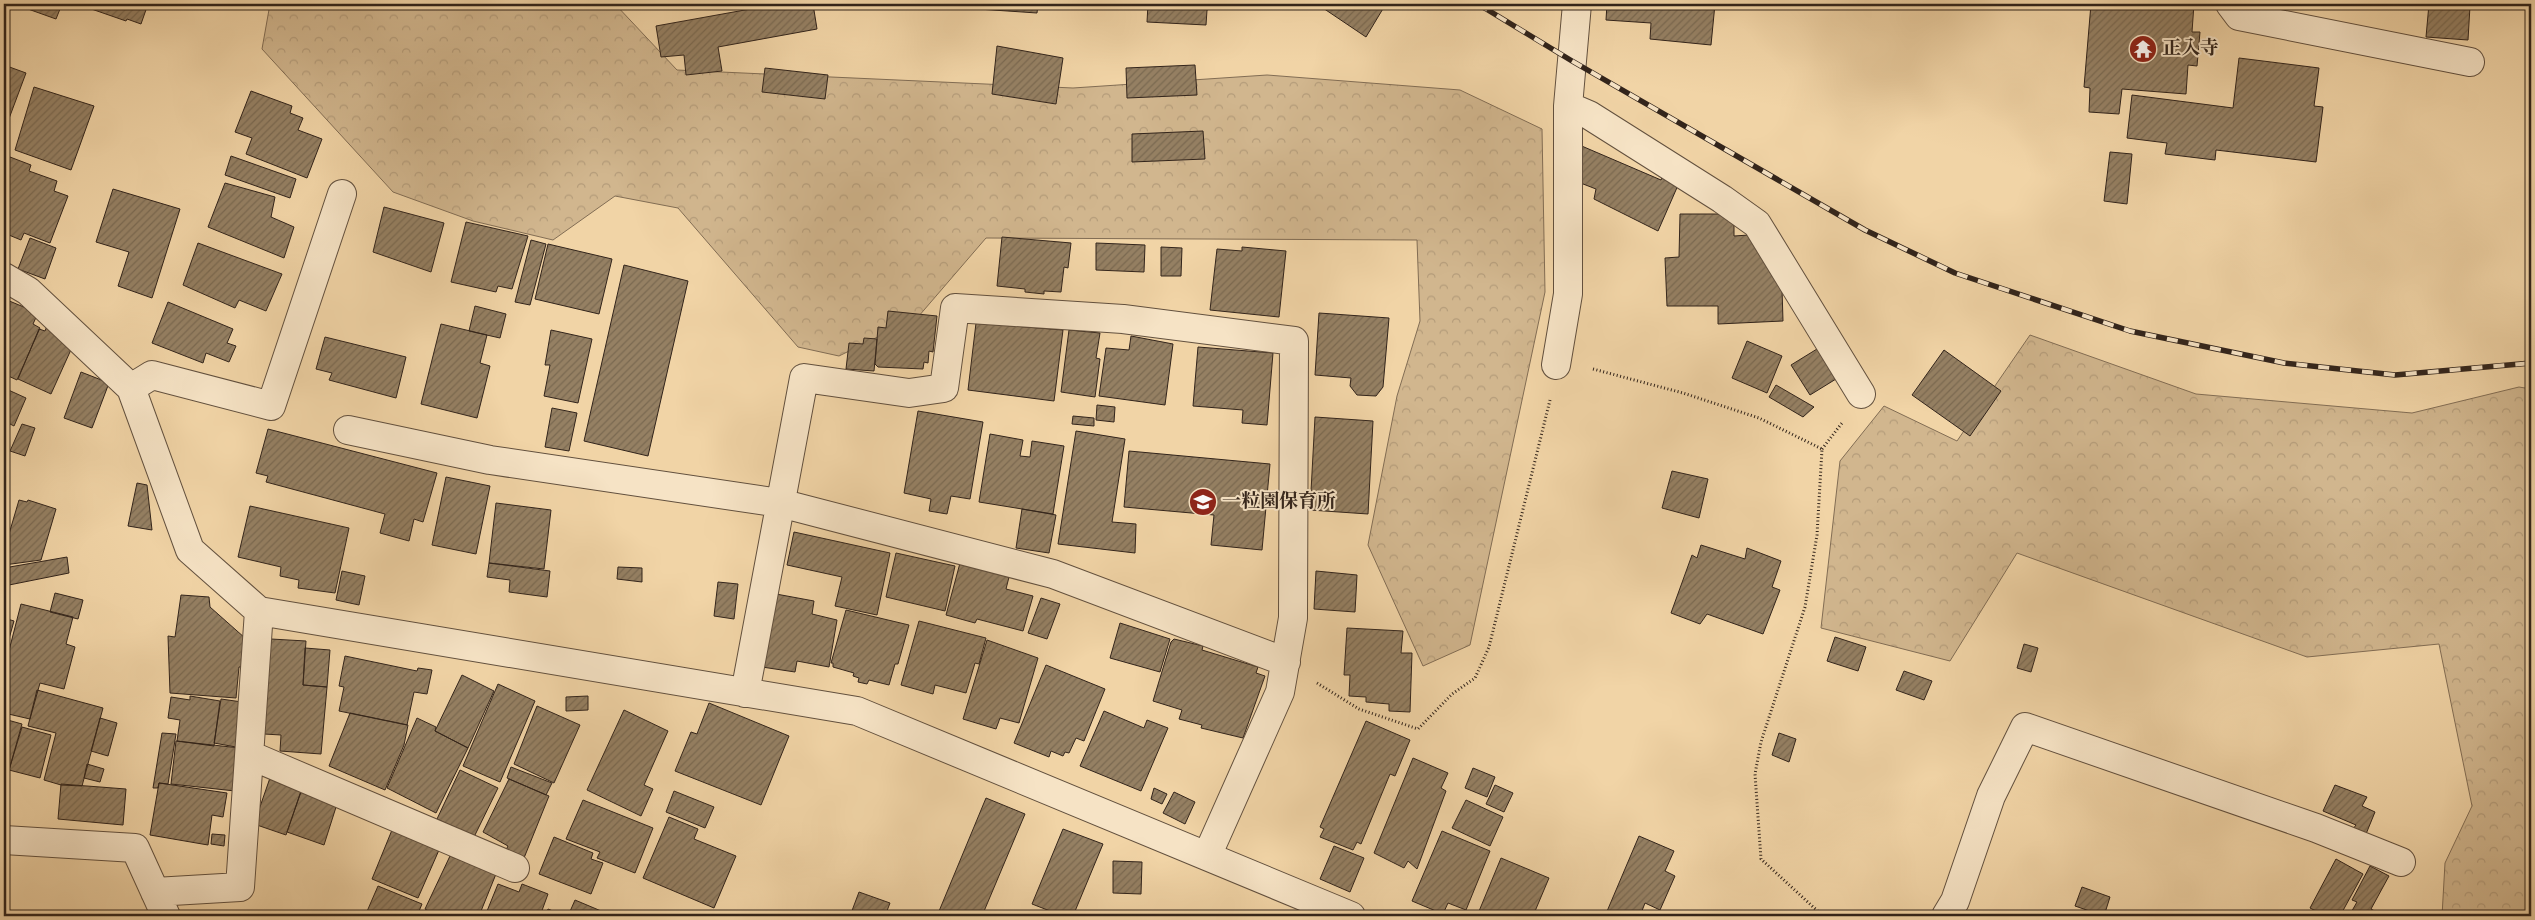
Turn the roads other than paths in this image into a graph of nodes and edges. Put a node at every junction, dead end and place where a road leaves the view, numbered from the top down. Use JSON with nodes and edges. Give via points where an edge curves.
{"nodes":[{"id":1,"x":1577,"y":4,"type":"edge"},
{"id":2,"x":2230,"y":4,"type":"edge"},
{"id":3,"x":2470,"y":62,"type":"dead end"},
{"id":4,"x":1568,"y":106,"type":"junction"},
{"id":5,"x":342,"y":194,"type":"dead end"},
{"id":6,"x":4,"y":278,"type":"edge"},
{"id":7,"x":1556,"y":365,"type":"road end"},
{"id":8,"x":131,"y":388,"type":"junction"},
{"id":9,"x":1860,"y":394,"type":"dead end"},
{"id":10,"x":348,"y":430,"type":"dead end"},
{"id":11,"x":780,"y":503,"type":"junction"},
{"id":12,"x":259,"y":611,"type":"junction"},
{"id":13,"x":1286,"y":662,"type":"junction"},
{"id":14,"x":745,"y":693,"type":"junction"},
{"id":15,"x":248,"y":759,"type":"junction"},
{"id":16,"x":4,"y":840,"type":"edge"},
{"id":17,"x":1207,"y":856,"type":"junction"},
{"id":18,"x":2401,"y":862,"type":"dead end"},
{"id":19,"x":515,"y":868,"type":"dead end"},
{"id":20,"x":161,"y":904,"type":"edge"},
{"id":21,"x":1351,"y":916,"type":"edge"},
{"id":22,"x":1946,"y":916,"type":"edge"}],
"edges":[{"from":1,"to":4,"type":"street"},
{"from":2,"to":3,"type":"street","via":[[2239,16]]},
{"from":4,"to":7,"type":"street","via":[[1568,294]]},
{"from":4,"to":9,"type":"street","via":[[1589,115],[1757,224]]},
{"from":5,"to":8,"type":"street","via":[[271,406],[152,375]]},
{"from":6,"to":8,"type":"street","via":[[28,291]]},
{"from":8,"to":12,"type":"street","via":[[190,550]]},
{"from":10,"to":11,"type":"street","via":[[490,460]]},
{"from":11,"to":13,"type":"street","via":[[1053,574]]},
{"from":11,"to":13,"type":"street","via":[[804,378],[909,394],[944,388],[955,308],[1123,319],[1294,341],[1294,618]]},
{"from":11,"to":14,"type":"street"},
{"from":12,"to":14,"type":"street"},
{"from":12,"to":15,"type":"street"},
{"from":13,"to":17,"type":"street","via":[[1280,692]]},
{"from":14,"to":17,"type":"street","via":[[858,711]]},
{"from":15,"to":19,"type":"street","via":[[259,759]]},
{"from":15,"to":20,"type":"street","via":[[240,887]]},
{"from":16,"to":20,"type":"street","via":[[135,848]]},
{"from":17,"to":21,"type":"street"},
{"from":18,"to":22,"type":"street","via":[[2316,828],[2025,728],[1991,796]]}]}
